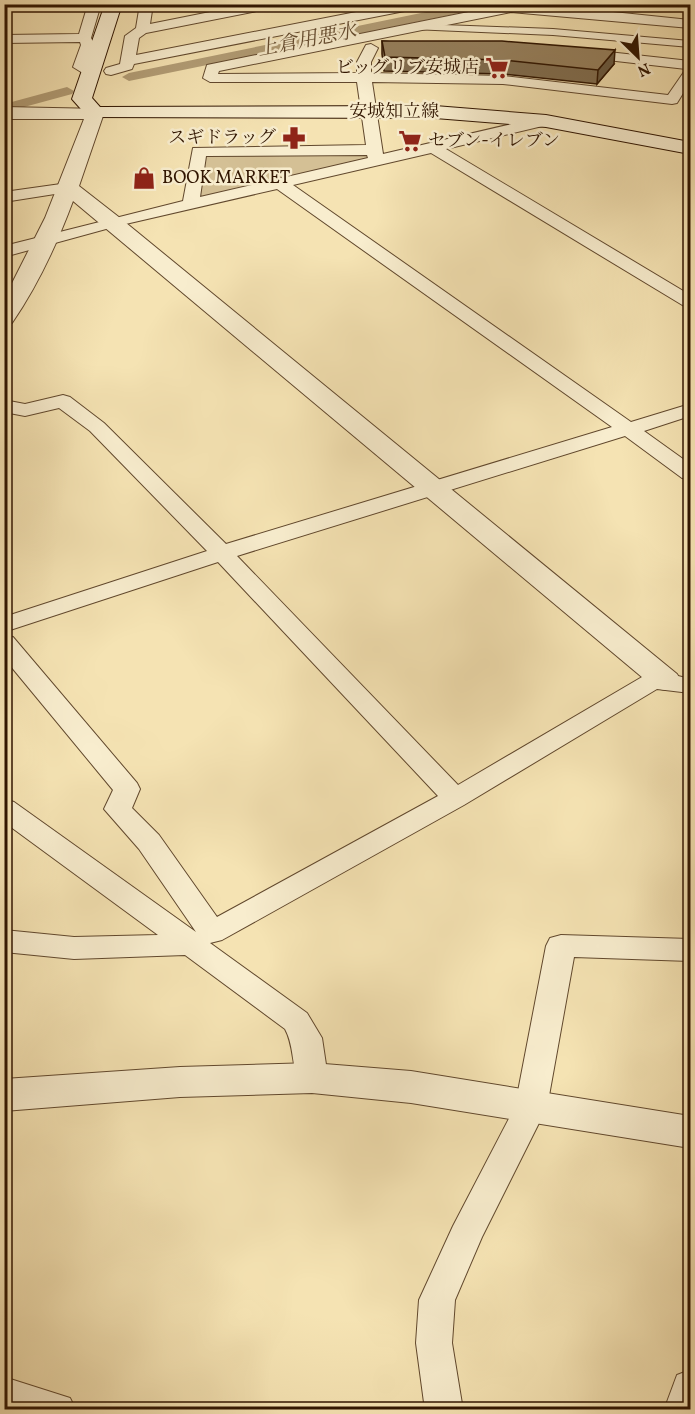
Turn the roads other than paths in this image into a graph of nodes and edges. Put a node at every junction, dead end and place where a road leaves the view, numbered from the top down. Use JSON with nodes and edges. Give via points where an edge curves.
{"nodes":[{"id":1,"x":16,"y":4,"type":"edge"},
{"id":2,"x":95,"y":4,"type":"edge"},
{"id":3,"x":114,"y":4,"type":"edge"},
{"id":4,"x":128,"y":4,"type":"edge"},
{"id":5,"x":147,"y":4,"type":"edge"},
{"id":6,"x":272,"y":4,"type":"edge"},
{"id":7,"x":420,"y":4,"type":"edge"},
{"id":8,"x":530,"y":4,"type":"edge"},
{"id":9,"x":633,"y":4,"type":"edge"},
{"id":10,"x":248,"y":6,"type":"edge"},
{"id":11,"x":507,"y":8,"type":"junction"},
{"id":12,"x":320,"y":10,"type":"dead end"},
{"id":13,"x":4,"y":11,"type":"edge"},
{"id":14,"x":625,"y":17,"type":"junction"},
{"id":15,"x":340,"y":20,"type":"junction"},
{"id":16,"x":690,"y":24,"type":"edge"},
{"id":17,"x":416,"y":27,"type":"junction"},
{"id":18,"x":141,"y":30,"type":"junction"},
{"id":19,"x":84,"y":38,"type":"junction"},
{"id":20,"x":368,"y":39,"type":"junction"},
{"id":21,"x":6,"y":41,"type":"edge"},
{"id":22,"x":690,"y":44,"type":"edge"},
{"id":23,"x":572,"y":52,"type":"edge"},
{"id":24,"x":690,"y":65,"type":"edge"},
{"id":25,"x":119,"y":66,"type":"junction"},
{"id":26,"x":91,"y":72,"type":"junction"},
{"id":27,"x":690,"y":72,"type":"edge"},
{"id":28,"x":364,"y":77,"type":"junction"},
{"id":29,"x":101,"y":101,"type":"junction"},
{"id":30,"x":368,"y":112,"type":"junction"},
{"id":31,"x":4,"y":113,"type":"edge"},
{"id":32,"x":546,"y":121,"type":"junction"},
{"id":33,"x":434,"y":148,"type":"junction"},
{"id":34,"x":690,"y":148,"type":"edge"},
{"id":35,"x":376,"y":155,"type":"junction"},
{"id":36,"x":280,"y":183,"type":"junction"},
{"id":37,"x":69,"y":188,"type":"junction"},
{"id":38,"x":4,"y":196,"type":"edge"},
{"id":39,"x":191,"y":203,"type":"junction"},
{"id":40,"x":113,"y":222,"type":"junction"},
{"id":41,"x":45,"y":242,"type":"junction"},
{"id":42,"x":4,"y":252,"type":"edge"},
{"id":43,"x":690,"y":302,"type":"edge"},
{"id":44,"x":4,"y":318,"type":"edge"},
{"id":45,"x":4,"y":406,"type":"edge"},
{"id":46,"x":690,"y":410,"type":"edge"},
{"id":47,"x":629,"y":429,"type":"junction"},
{"id":48,"x":690,"y":473,"type":"edge"},
{"id":49,"x":434,"y":488,"type":"junction"},
{"id":50,"x":222,"y":552,"type":"junction"},
{"id":51,"x":4,"y":625,"type":"edge"},
{"id":52,"x":4,"y":642,"type":"edge"},
{"id":53,"x":678,"y":684,"type":"edge"},
{"id":54,"x":454,"y":799,"type":"junction"},
{"id":55,"x":4,"y":808,"type":"edge"},
{"id":56,"x":201,"y":939,"type":"junction"},
{"id":57,"x":4,"y":940,"type":"edge"},
{"id":58,"x":690,"y":950,"type":"edge"},
{"id":59,"x":312,"y":1078,"type":"junction"},
{"id":60,"x":4,"y":1095,"type":"edge"},
{"id":61,"x":531,"y":1107,"type":"junction"},
{"id":62,"x":690,"y":1132,"type":"edge"},
{"id":63,"x":690,"y":1387,"type":"edge"},
{"id":64,"x":4,"y":1394,"type":"edge"},
{"id":65,"x":57,"y":1410,"type":"edge"},
{"id":66,"x":444,"y":1410,"type":"edge"},
{"id":67,"x":683,"y":1410,"type":"edge"}],
"edges":[{"from":1,"to":13,"type":"street"},
{"from":2,"to":19,"type":"street"},
{"from":3,"to":26,"type":"main road"},
{"from":4,"to":25,"type":"main road"},
{"from":5,"to":18,"type":"street"},
{"from":6,"to":10,"type":"street"},
{"from":7,"to":15,"type":"street"},
{"from":8,"to":11,"type":"street"},
{"from":9,"to":14,"type":"street"},
{"from":10,"to":18,"type":"street"},
{"from":11,"to":14,"type":"street"},
{"from":11,"to":17,"type":"street"},
{"from":12,"to":15,"type":"street"},
{"from":14,"to":16,"type":"street"},
{"from":15,"to":20,"type":"street"},
{"from":15,"to":25,"type":"street"},
{"from":17,"to":20,"type":"street"},
{"from":17,"to":22,"type":"street","via":[[486,27]]},
{"from":18,"to":25,"type":"street","via":[[132,36]]},
{"from":19,"to":21,"type":"street"},
{"from":19,"to":26,"type":"street","via":[[88,45],[80,67]]},
{"from":20,"to":28,"type":"street"},
{"from":20,"to":28,"type":"street","via":[[212,68],[210,78]]},
{"from":23,"to":24,"type":"street"},
{"from":25,"to":29,"type":"main road"},
{"from":26,"to":29,"type":"main road","via":[[82,99]]},
{"from":27,"to":28,"type":"street","via":[[672,100],[503,80]]},
{"from":28,"to":30,"type":"street"},
{"from":29,"to":30,"type":"main road","name":"安城知立線"},
{"from":29,"to":31,"type":"street"},
{"from":29,"to":37,"type":"street"},
{"from":30,"to":32,"type":"main road","name":"安城知立線","via":[[435,112]]},
{"from":30,"to":35,"type":"street"},
{"from":32,"to":33,"type":"street"},
{"from":32,"to":34,"type":"main road","name":"安城知立線"},
{"from":33,"to":35,"type":"street"},
{"from":33,"to":43,"type":"street"},
{"from":35,"to":36,"type":"street"},
{"from":35,"to":39,"type":"street","via":[[199,151]]},
{"from":36,"to":39,"type":"street"},
{"from":36,"to":47,"type":"street"},
{"from":37,"to":38,"type":"street"},
{"from":37,"to":40,"type":"street"},
{"from":37,"to":41,"type":"street"},
{"from":39,"to":40,"type":"street"},
{"from":40,"to":41,"type":"street"},
{"from":40,"to":49,"type":"street"},
{"from":41,"to":42,"type":"street"},
{"from":41,"to":44,"type":"street","via":[[24,289]]},
{"from":45,"to":50,"type":"street","via":[[25,410],[63,401],[97,427]]},
{"from":46,"to":47,"type":"street"},
{"from":47,"to":48,"type":"street"},
{"from":47,"to":49,"type":"street"},
{"from":49,"to":50,"type":"street"},
{"from":49,"to":53,"type":"street"},
{"from":50,"to":51,"type":"street"},
{"from":50,"to":54,"type":"street"},
{"from":52,"to":56,"type":"street","via":[[127,789],[118,809],[149,842]]},
{"from":53,"to":54,"type":"street","via":[[651,682]]},
{"from":54,"to":56,"type":"street"},
{"from":55,"to":56,"type":"street"},
{"from":56,"to":57,"type":"street","via":[[113,949],[34,946]]},
{"from":56,"to":59,"type":"street","via":[[296,1020],[306,1038]]},
{"from":58,"to":61,"type":"street","via":[[561,946]]},
{"from":59,"to":60,"type":"street","via":[[180,1082]]},
{"from":59,"to":61,"type":"street","via":[[411,1087]]},
{"from":61,"to":62,"type":"street"},
{"from":61,"to":66,"type":"street","via":[[437,1300],[434,1343]]},
{"from":63,"to":67,"type":"street"},
{"from":64,"to":65,"type":"street"}]}
